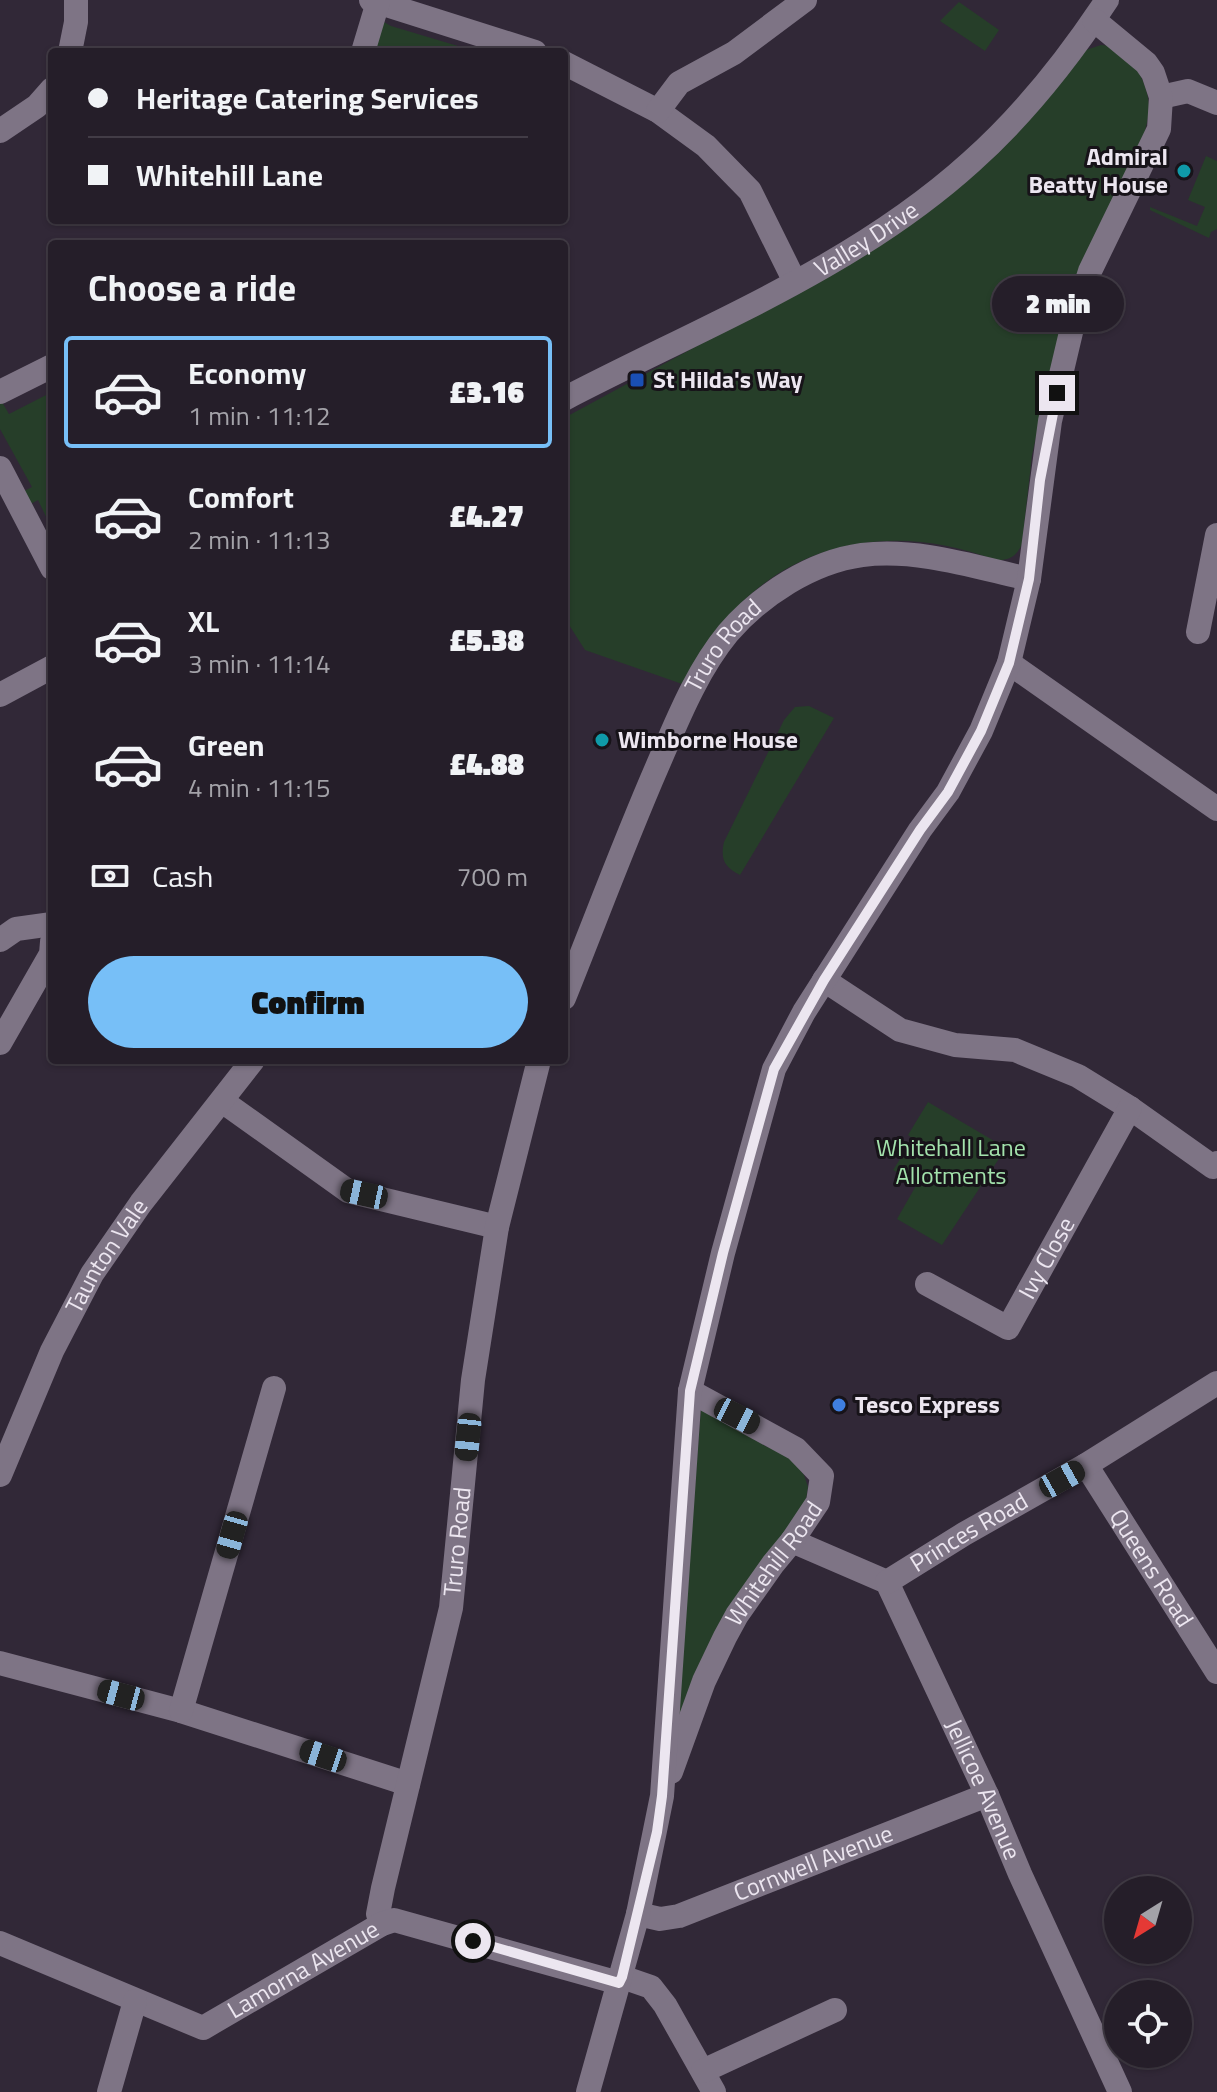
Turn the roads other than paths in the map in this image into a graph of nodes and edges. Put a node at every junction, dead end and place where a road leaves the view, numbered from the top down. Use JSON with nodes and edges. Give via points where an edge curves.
{"nodes":[{"id":1,"x":76,"y":0,"type":"edge"},
{"id":2,"x":805,"y":0,"type":"edge"},
{"id":3,"x":375,"y":1,"type":"edge"},
{"id":4,"x":440,"y":10,"type":"edge"},
{"id":5,"x":1100,"y":10,"type":"edge"},
{"id":6,"x":493,"y":45,"type":"edge"},
{"id":7,"x":71,"y":48,"type":"edge"},
{"id":8,"x":364,"y":48,"type":"edge"},
{"id":9,"x":568,"y":65,"type":"edge"},
{"id":10,"x":48,"y":94,"type":"edge"},
{"id":11,"x":1161,"y":97,"type":"junction"},
{"id":12,"x":1217,"y":103,"type":"edge"},
{"id":13,"x":658,"y":111,"type":"junction"},
{"id":14,"x":0,"y":131,"type":"edge"},
{"id":15,"x":795,"y":282,"type":"junction"},
{"id":16,"x":48,"y":368,"type":"edge"},
{"id":17,"x":0,"y":392,"type":"edge"},
{"id":18,"x":568,"y":397,"type":"edge"},
{"id":19,"x":0,"y":468,"type":"edge"},
{"id":20,"x":1217,"y":535,"type":"edge"},
{"id":21,"x":48,"y":557,"type":"edge"},
{"id":22,"x":1029,"y":579,"type":"junction"},
{"id":23,"x":1198,"y":632,"type":"dead end"},
{"id":24,"x":1009,"y":663,"type":"junction"},
{"id":25,"x":48,"y":669,"type":"edge"},
{"id":26,"x":0,"y":695,"type":"edge"},
{"id":27,"x":1217,"y":809,"type":"edge"},
{"id":28,"x":48,"y":925,"type":"edge"},
{"id":29,"x":0,"y":940,"type":"edge"},
{"id":30,"x":48,"y":959,"type":"edge"},
{"id":31,"x":824,"y":980,"type":"junction"},
{"id":32,"x":568,"y":988,"type":"edge"},
{"id":33,"x":0,"y":1043,"type":"edge"},
{"id":34,"x":250,"y":1064,"type":"edge"},
{"id":35,"x":538,"y":1064,"type":"edge"},
{"id":36,"x":222,"y":1101,"type":"junction"},
{"id":37,"x":1130,"y":1108,"type":"junction"},
{"id":38,"x":1217,"y":1163,"type":"edge"},
{"id":39,"x":497,"y":1227,"type":"junction"},
{"id":40,"x":927,"y":1284,"type":"dead end"},
{"id":41,"x":1217,"y":1383,"type":"edge"},
{"id":42,"x":274,"y":1388,"type":"dead end"},
{"id":43,"x":690,"y":1391,"type":"junction"},
{"id":44,"x":1086,"y":1465,"type":"junction"},
{"id":45,"x":0,"y":1475,"type":"edge"},
{"id":46,"x":792,"y":1541,"type":"junction"},
{"id":47,"x":887,"y":1582,"type":"junction"},
{"id":48,"x":0,"y":1663,"type":"edge"},
{"id":49,"x":1217,"y":1672,"type":"edge"},
{"id":50,"x":181,"y":1711,"type":"junction"},
{"id":51,"x":408,"y":1784,"type":"junction"},
{"id":52,"x":987,"y":1795,"type":"junction"},
{"id":53,"x":662,"y":1796,"type":"junction"},
{"id":54,"x":638,"y":1914,"type":"junction"},
{"id":55,"x":382,"y":1924,"type":"junction"},
{"id":56,"x":0,"y":1943,"type":"edge"},
{"id":57,"x":620,"y":1980,"type":"junction"},
{"id":58,"x":135,"y":2001,"type":"junction"},
{"id":59,"x":835,"y":2010,"type":"dead end"},
{"id":60,"x":708,"y":2082,"type":"edge"},
{"id":61,"x":109,"y":2092,"type":"edge"},
{"id":62,"x":588,"y":2092,"type":"edge"},
{"id":63,"x":1120,"y":2092,"type":"edge"}],
"edges":[{"from":1,"to":7,"type":"street"},
{"from":2,"to":13,"type":"street","via":[[734,53],[679,83]]},
{"from":3,"to":4,"type":"street"},
{"from":3,"to":8,"type":"street"},
{"from":4,"to":6,"type":"street"},
{"from":5,"to":11,"type":"street","via":[[1146,63]]},
{"from":5,"to":15,"type":"street","name":"Valley Drive","via":[[1040,91],[971,163],[876,235]]},
{"from":9,"to":13,"type":"street"},
{"from":10,"to":14,"type":"street"},
{"from":11,"to":12,"type":"street","via":[[1188,91]]},
{"from":11,"to":22,"type":"street","via":[[1155,140],[1090,271],[1072,328],[1050,421]]},
{"from":13,"to":15,"type":"street","via":[[706,146],[750,191]]},
{"from":15,"to":18,"type":"street","name":"Valley Drive"},
{"from":16,"to":17,"type":"street"},
{"from":19,"to":21,"type":"street"},
{"from":20,"to":23,"type":"street"},
{"from":22,"to":24,"type":"street"},
{"from":22,"to":32,"type":"street","name":"Truro Road","via":[[910,554],[860,555],[806,574],[746,615],[719,645],[692,690]]},
{"from":24,"to":27,"type":"street"},
{"from":24,"to":31,"type":"street","via":[[948,792]]},
{"from":25,"to":26,"type":"street"},
{"from":28,"to":29,"type":"street","via":[[16,929]]},
{"from":30,"to":33,"type":"street"},
{"from":31,"to":37,"type":"street","via":[[900,1030],[955,1045],[1015,1050],[1078,1076]]},
{"from":31,"to":43,"type":"street","via":[[774,1069]]},
{"from":34,"to":36,"type":"street","name":"Taunton Vale"},
{"from":35,"to":39,"type":"street","name":"Truro Road"},
{"from":36,"to":39,"type":"street","via":[[348,1191]]},
{"from":36,"to":45,"type":"street","name":"Taunton Vale","via":[[92,1274],[52,1351]]},
{"from":37,"to":38,"type":"street","via":[[1213,1167]]},
{"from":37,"to":40,"type":"street","name":"Ivy Close","via":[[1008,1328]]},
{"from":39,"to":51,"type":"street","name":"Truro Road","via":[[473,1380],[451,1608]]},
{"from":41,"to":44,"type":"street","name":"Princes Road"},
{"from":42,"to":50,"type":"street"},
{"from":43,"to":46,"type":"street","name":"Whitehill Road","via":[[796,1449],[822,1476],[818,1502]]},
{"from":43,"to":53,"type":"street"},
{"from":44,"to":47,"type":"street","name":"Princes Road"},
{"from":44,"to":49,"type":"street","name":"Queens Road"},
{"from":46,"to":47,"type":"street"},
{"from":46,"to":53,"type":"street","name":"Whitehill Road","via":[[725,1637]]},
{"from":47,"to":52,"type":"street","name":"Jellicoe Avenue"},
{"from":48,"to":50,"type":"street"},
{"from":50,"to":51,"type":"street"},
{"from":51,"to":55,"type":"street","name":"Truro Road","via":[[378,1912]]},
{"from":52,"to":54,"type":"street","name":"Cornwell Avenue","via":[[679,1916]]},
{"from":52,"to":63,"type":"street","name":"Jellicoe Avenue"},
{"from":53,"to":54,"type":"street"},
{"from":54,"to":57,"type":"street"},
{"from":55,"to":57,"type":"street","name":"Lamorna Avenue","via":[[394,1920]]},
{"from":55,"to":58,"type":"street","name":"Lamorna Avenue","via":[[205,2028]]},
{"from":56,"to":58,"type":"street","name":"Lamorna Avenue"},
{"from":57,"to":60,"type":"street","name":"Lamorna Avenue","via":[[651,1987]]},
{"from":57,"to":62,"type":"street"},
{"from":58,"to":61,"type":"street"},
{"from":59,"to":60,"type":"street"}]}
